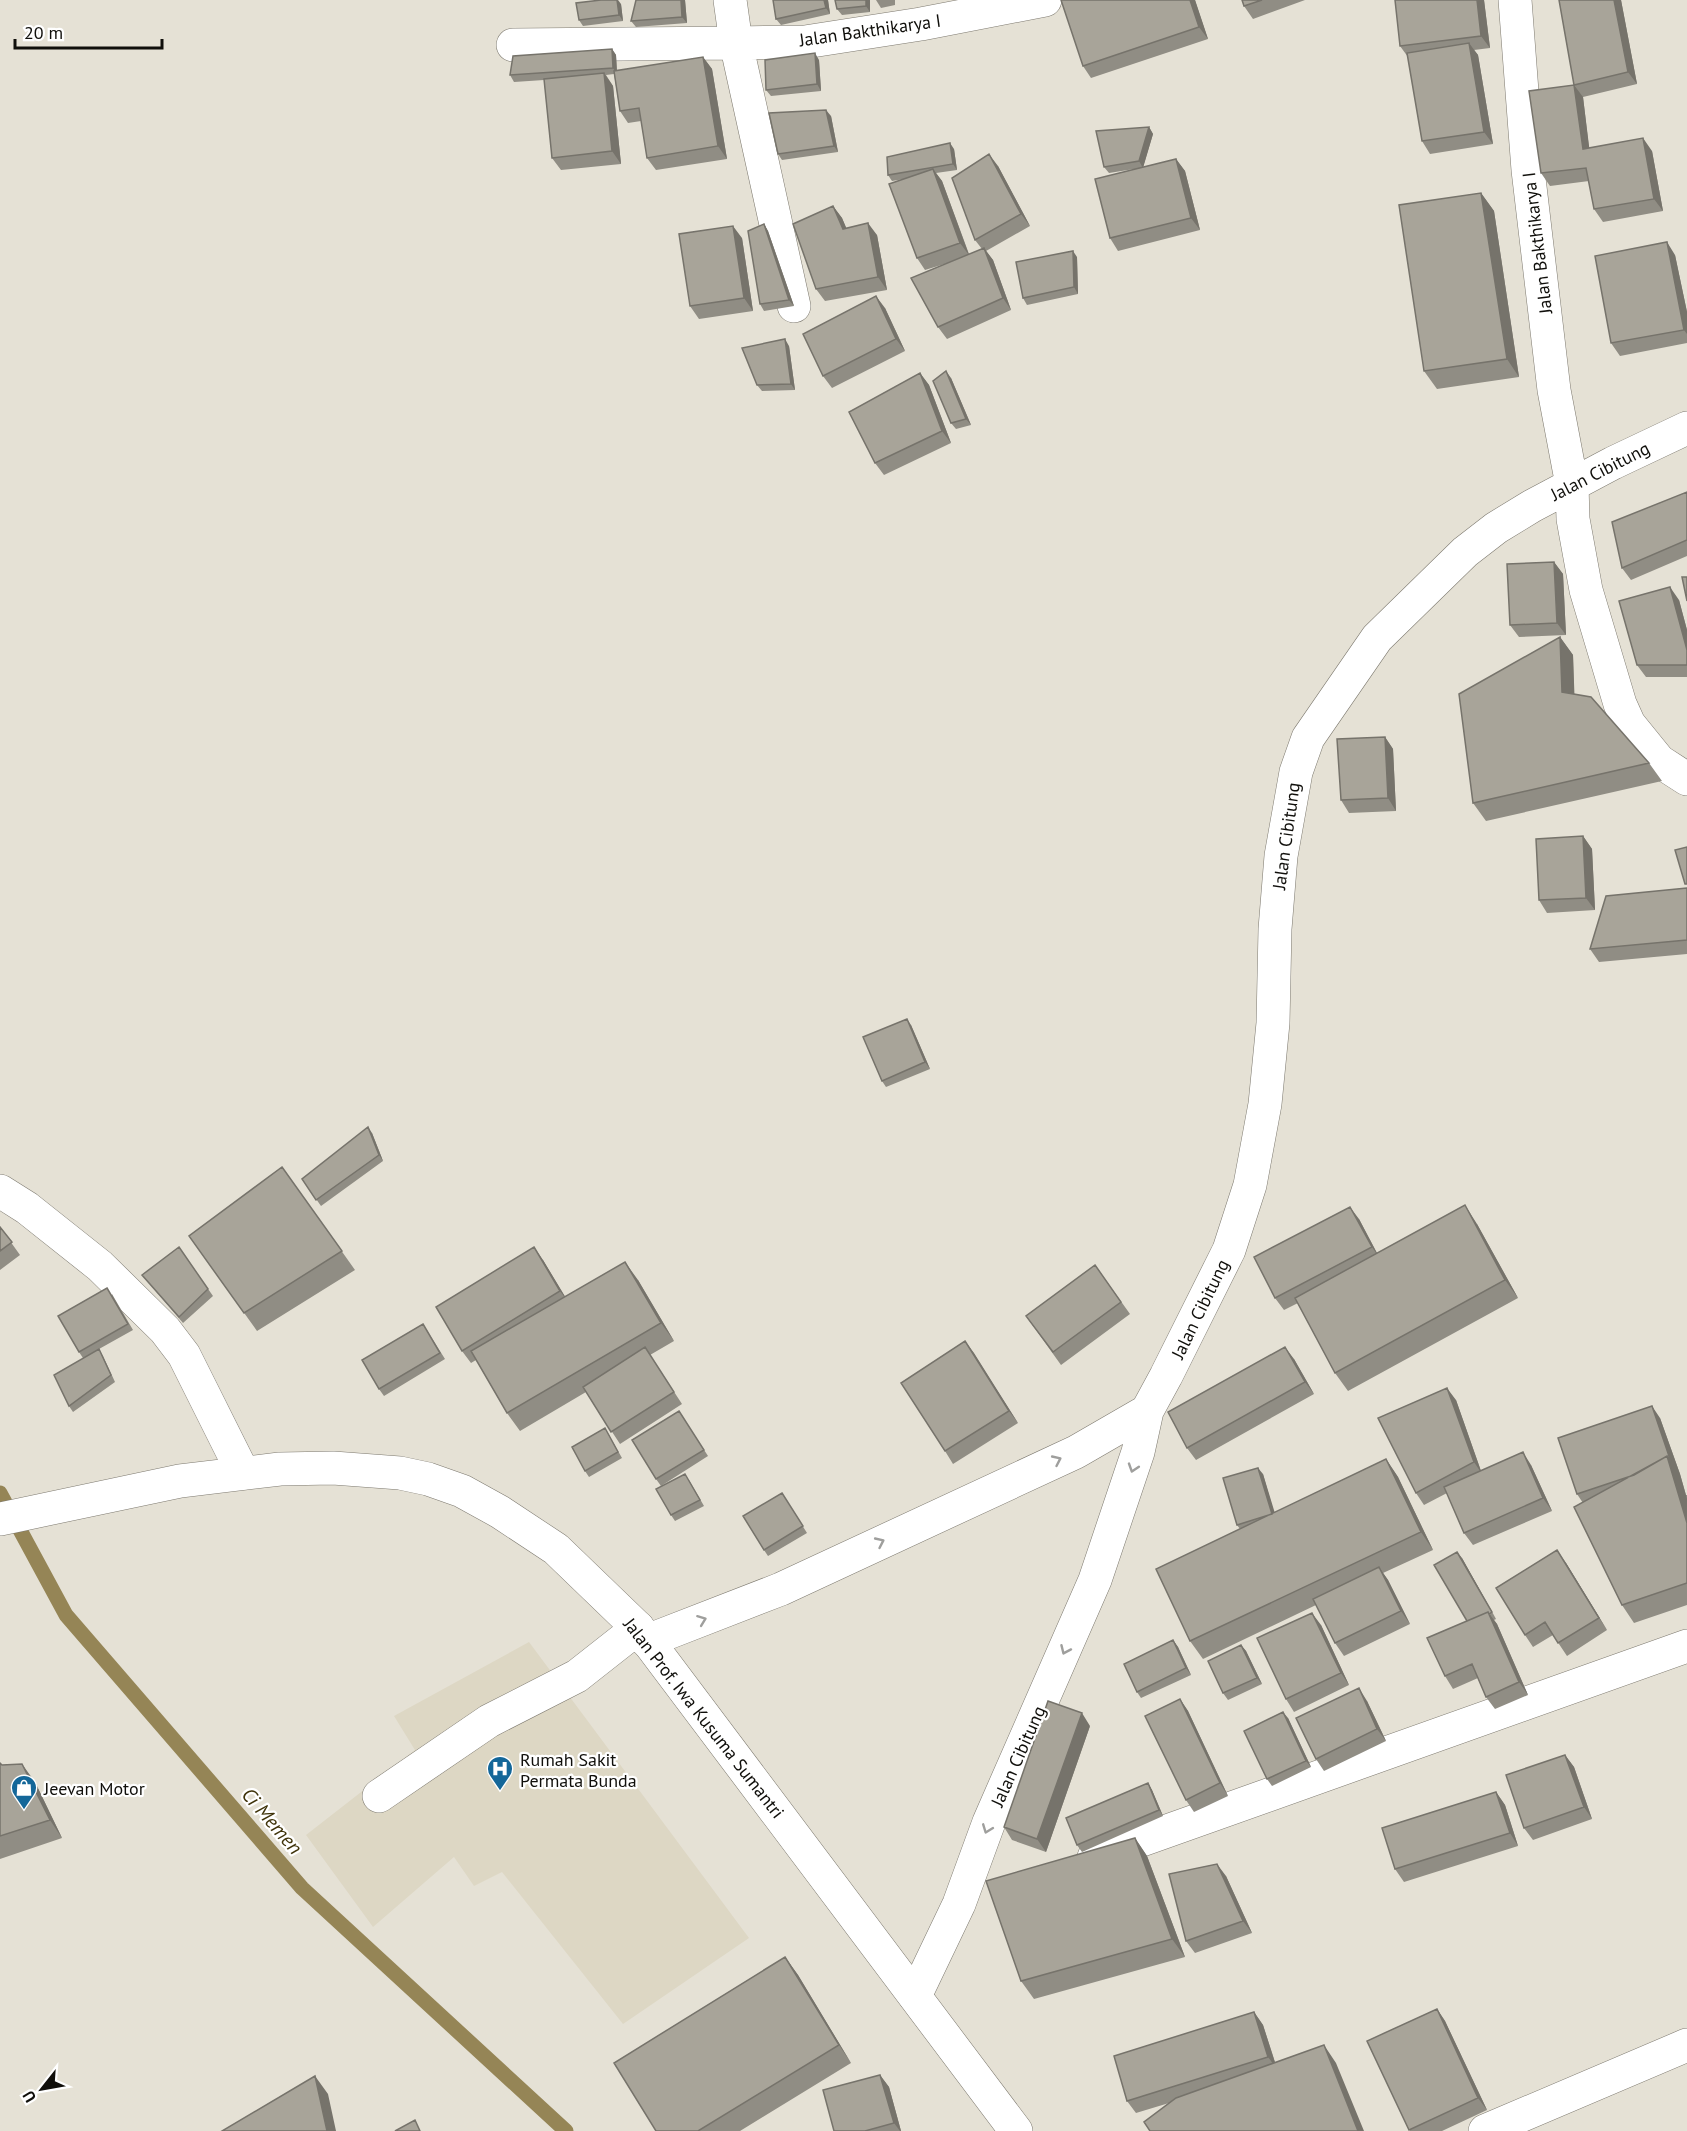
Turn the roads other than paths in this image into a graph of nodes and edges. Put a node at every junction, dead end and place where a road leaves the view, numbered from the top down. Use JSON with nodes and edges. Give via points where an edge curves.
{"nodes":[{"id":1,"x":730,"y":0,"type":"edge"},
{"id":2,"x":1045,"y":0,"type":"edge"},
{"id":3,"x":1515,"y":0,"type":"edge"},
{"id":4,"x":736,"y":43,"type":"junction"},
{"id":5,"x":513,"y":45,"type":"dead end"},
{"id":6,"x":794,"y":306,"type":"dead end"},
{"id":7,"x":1687,"y":428,"type":"edge"},
{"id":8,"x":1572,"y":485,"type":"junction"},
{"id":9,"x":1687,"y":779,"type":"edge"},
{"id":10,"x":0,"y":1191,"type":"edge"},
{"id":11,"x":1147,"y":1411,"type":"junction"},
{"id":12,"x":243,"y":1473,"type":"junction"},
{"id":13,"x":0,"y":1519,"type":"edge"},
{"id":14,"x":642,"y":1635,"type":"junction"},
{"id":15,"x":1687,"y":1646,"type":"edge"},
{"id":16,"x":379,"y":1796,"type":"dead end"},
{"id":17,"x":1071,"y":1865,"type":"edge"},
{"id":18,"x":993,"y":1892,"type":"edge"},
{"id":19,"x":959,"y":1904,"type":"junction"},
{"id":20,"x":915,"y":1996,"type":"junction"},
{"id":21,"x":1687,"y":2045,"type":"edge"},
{"id":22,"x":1016,"y":2131,"type":"edge"},
{"id":23,"x":1485,"y":2131,"type":"edge"}],
"edges":[{"from":1,"to":4,"type":"street"},
{"from":2,"to":4,"type":"street","name":"Jalan Bakthikarya I","via":[[805,42]]},
{"from":3,"to":8,"type":"street","name":"Jalan Bakthikarya I","via":[[1528,170],[1554,390]]},
{"from":4,"to":5,"type":"street","name":"Jalan Bakthikarya I"},
{"from":4,"to":6,"type":"street"},
{"from":7,"to":8,"type":"street","name":"Jalan Cibitung"},
{"from":8,"to":9,"type":"street","name":"Jalan Bakthikarya I","via":[[1573,519],[1586,590],[1620,704],[1642,742],[1659,761]]},
{"from":8,"to":11,"type":"street","name":"Jalan Cibitung","via":[[1523,512],[1465,552],[1377,638],[1308,738],[1296,772],[1281,856],[1273,1023],[1265,1104],[1250,1185],[1229,1250]]},
{"from":10,"to":12,"type":"street","via":[[100,1266],[165,1330],[184,1356]]},
{"from":14,"to":11,"type":"street","one_way":true,"via":[[781,1589],[1076,1452]]},
{"from":11,"to":19,"type":"street","name":"Jalan Cibitung","one_way":true,"via":[[1138,1452],[1095,1580],[989,1822]]},
{"from":12,"to":13,"type":"street","name":"Jalan Prof. Iwa Kusuma Sumantri","via":[[180,1481]]},
{"from":12,"to":14,"type":"street","name":"Jalan Prof. Iwa Kusuma Sumantri","via":[[333,1467],[373,1470],[428,1479],[462,1491],[556,1549]]},
{"from":14,"to":16,"type":"street","via":[[577,1676],[489,1721]]},
{"from":14,"to":20,"type":"street","name":"Jalan Prof. Iwa Kusuma Sumantri"},
{"from":15,"to":17,"type":"street"},
{"from":18,"to":19,"type":"street"},
{"from":19,"to":20,"type":"street","name":"Jalan Cibitung"},
{"from":20,"to":22,"type":"street","name":"Jalan Prof. Iwa Kusuma Sumantri"},
{"from":21,"to":23,"type":"street"}]}
